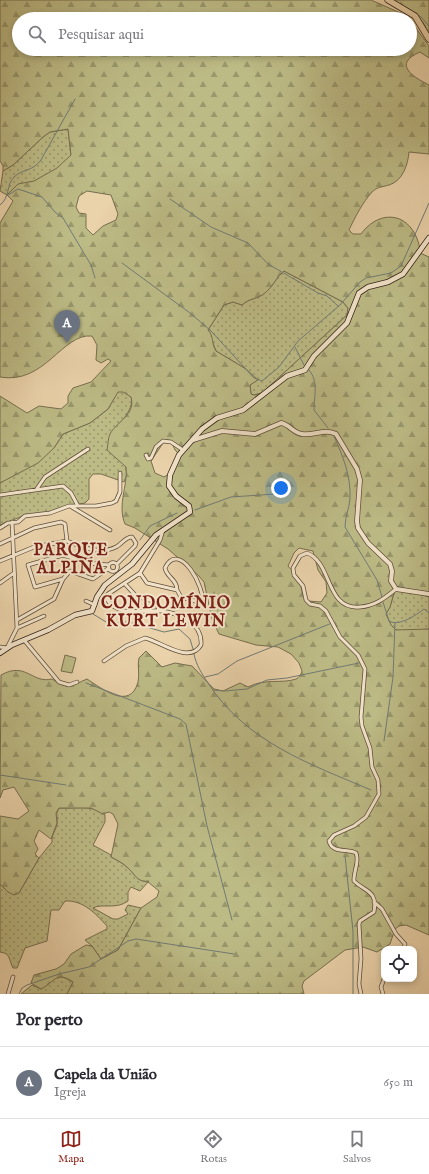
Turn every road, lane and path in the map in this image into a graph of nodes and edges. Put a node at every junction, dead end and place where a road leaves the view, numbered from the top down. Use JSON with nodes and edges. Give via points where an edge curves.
{"nodes":[{"id":1,"x":388,"y":0,"type":"edge"},
{"id":2,"x":408,"y":12,"type":"edge"},
{"id":3,"x":417,"y":19,"type":"edge"},
{"id":4,"x":429,"y":38,"type":"edge"},
{"id":5,"x":429,"y":238,"type":"edge"},
{"id":6,"x":192,"y":440,"type":"junction"},
{"id":7,"x":88,"y":449,"type":"dead end"},
{"id":8,"x":183,"y":450,"type":"junction"},
{"id":9,"x":146,"y":455,"type":"dead end"},
{"id":10,"x":120,"y":473,"type":"dead end"},
{"id":11,"x":36,"y":490,"type":"junction"},
{"id":12,"x":0,"y":495,"type":"edge"},
{"id":13,"x":70,"y":506,"type":"junction"},
{"id":14,"x":78,"y":506,"type":"junction"},
{"id":15,"x":12,"y":522,"type":"junction"},
{"id":16,"x":0,"y":528,"type":"edge"},
{"id":17,"x":110,"y":530,"type":"dead end"},
{"id":18,"x":163,"y":530,"type":"junction"},
{"id":19,"x":12,"y":539,"type":"junction"},
{"id":20,"x":67,"y":541,"type":"junction"},
{"id":21,"x":0,"y":544,"type":"edge"},
{"id":22,"x":13,"y":555,"type":"junction"},
{"id":23,"x":0,"y":561,"type":"edge"},
{"id":24,"x":117,"y":564,"type":"junction"},
{"id":25,"x":109,"y":566,"type":"junction"},
{"id":26,"x":14,"y":573,"type":"junction"},
{"id":27,"x":140,"y":573,"type":"junction"},
{"id":28,"x":115,"y":574,"type":"junction"},
{"id":29,"x":63,"y":579,"type":"junction"},
{"id":30,"x":55,"y":581,"type":"junction"},
{"id":31,"x":0,"y":583,"type":"edge"},
{"id":32,"x":125,"y":584,"type":"junction"},
{"id":33,"x":59,"y":588,"type":"junction"},
{"id":34,"x":177,"y":590,"type":"junction"},
{"id":35,"x":396,"y":590,"type":"junction"},
{"id":36,"x":429,"y":594,"type":"edge"},
{"id":37,"x":86,"y":601,"type":"dead end"},
{"id":38,"x":95,"y":604,"type":"junction"},
{"id":39,"x":159,"y":610,"type":"junction"},
{"id":40,"x":44,"y":616,"type":"dead end"},
{"id":41,"x":17,"y":620,"type":"junction"},
{"id":42,"x":17,"y":628,"type":"junction"},
{"id":43,"x":24,"y":639,"type":"junction"},
{"id":44,"x":0,"y":647,"type":"edge"},
{"id":45,"x":7,"y":648,"type":"junction"},
{"id":46,"x":0,"y":653,"type":"edge"},
{"id":47,"x":104,"y":661,"type":"dead end"},
{"id":48,"x":77,"y":682,"type":"dead end"},
{"id":49,"x":374,"y":902,"type":"junction"},
{"id":50,"x":405,"y":946,"type":"edge"},
{"id":51,"x":13,"y":977,"type":"dead end"},
{"id":52,"x":383,"y":982,"type":"edge"},
{"id":53,"x":8,"y":994,"type":"edge"},
{"id":54,"x":361,"y":994,"type":"edge"},
{"id":55,"x":383,"y":994,"type":"edge"}],
"edges":[{"from":1,"to":2,"type":"highway"},
{"from":3,"to":4,"type":"highway"},
{"from":5,"to":6,"type":"main road","via":[[403,274],[359,293],[347,323],[314,356],[305,370],[287,376],[242,410],[213,420]]},
{"from":6,"to":8,"type":"main road"},
{"from":6,"to":35,"type":"street","via":[[222,431],[255,434],[281,423],[303,434],[328,431],[336,434],[357,469],[360,480],[358,528],[368,543],[390,564],[391,582]]},
{"from":7,"to":11,"type":"street","via":[[45,477]]},
{"from":8,"to":9,"type":"street","via":[[171,442],[163,441],[156,447],[151,458],[148,459]]},
{"from":8,"to":18,"type":"main road","via":[[170,475],[169,486],[190,510],[188,515]]},
{"from":10,"to":14,"type":"street","via":[[118,497],[112,503]]},
{"from":11,"to":12,"type":"street"},
{"from":11,"to":14,"type":"street","via":[[63,486],[71,493]]},
{"from":13,"to":14,"type":"street"},
{"from":13,"to":15,"type":"street","via":[[50,513],[25,516],[18,522]]},
{"from":13,"to":17,"type":"street"},
{"from":15,"to":16,"type":"street"},
{"from":15,"to":19,"type":"street"},
{"from":18,"to":27,"type":"street","via":[[160,540]]},
{"from":18,"to":28,"type":"main road","via":[[150,540],[132,564]]},
{"from":19,"to":20,"type":"street","via":[[34,528],[61,522],[66,524]]},
{"from":19,"to":21,"type":"street"},
{"from":19,"to":22,"type":"street"},
{"from":20,"to":22,"type":"street","via":[[41,545]]},
{"from":20,"to":24,"type":"street","via":[[100,550],[116,547],[126,538],[132,537],[136,542],[135,546]]},
{"from":22,"to":23,"type":"street"},
{"from":22,"to":26,"type":"street"},
{"from":24,"to":25,"type":"street","via":[[112,562]]},
{"from":24,"to":28,"type":"street"},
{"from":25,"to":28,"type":"street"},
{"from":25,"to":29,"type":"street","via":[[93,579],[72,570]]},
{"from":25,"to":30,"type":"street","via":[[63,555],[28,564],[35,587]]},
{"from":26,"to":31,"type":"street"},
{"from":26,"to":41,"type":"street"},
{"from":27,"to":32,"type":"street"},
{"from":27,"to":34,"type":"street","via":[[147,583]]},
{"from":28,"to":38,"type":"main road","via":[[102,588]]},
{"from":29,"to":30,"type":"street"},
{"from":29,"to":33,"type":"street"},
{"from":30,"to":33,"type":"street"},
{"from":32,"to":39,"type":"street","via":[[136,596],[156,602]]},
{"from":32,"to":39,"type":"street","via":[[107,595],[108,600],[119,608],[135,613]]},
{"from":33,"to":41,"type":"street","via":[[54,599]]},
{"from":34,"to":34,"type":"street","via":[[176,581],[165,570],[168,563],[176,558],[187,564],[202,591],[202,603],[181,597]]},
{"from":35,"to":36,"type":"street"},
{"from":35,"to":49,"type":"street","via":[[373,605],[355,607],[347,605],[335,596],[319,562],[311,555],[300,556],[293,568],[294,574],[303,586],[306,600],[326,611],[340,638],[358,655],[364,665],[362,726],[370,748],[372,767],[378,780],[379,794],[366,817],[328,841],[335,849],[356,854],[358,857],[354,881],[370,891]]},
{"from":37,"to":38,"type":"street"},
{"from":38,"to":43,"type":"main road","via":[[91,612],[75,615],[44,632]]},
{"from":39,"to":47,"type":"street","via":[[191,622],[199,632],[201,645],[190,652],[176,651],[146,638],[126,646]]},
{"from":40,"to":42,"type":"street"},
{"from":41,"to":42,"type":"street"},
{"from":42,"to":45,"type":"street"},
{"from":43,"to":45,"type":"main road"},
{"from":43,"to":48,"type":"street","via":[[59,682],[68,685]]},
{"from":44,"to":45,"type":"street"},
{"from":45,"to":46,"type":"main road"},
{"from":49,"to":50,"type":"street","via":[[382,909]]},
{"from":49,"to":54,"type":"street","via":[[372,914],[360,920],[359,924]]},
{"from":51,"to":53,"type":"street"},
{"from":52,"to":55,"type":"street"}]}
